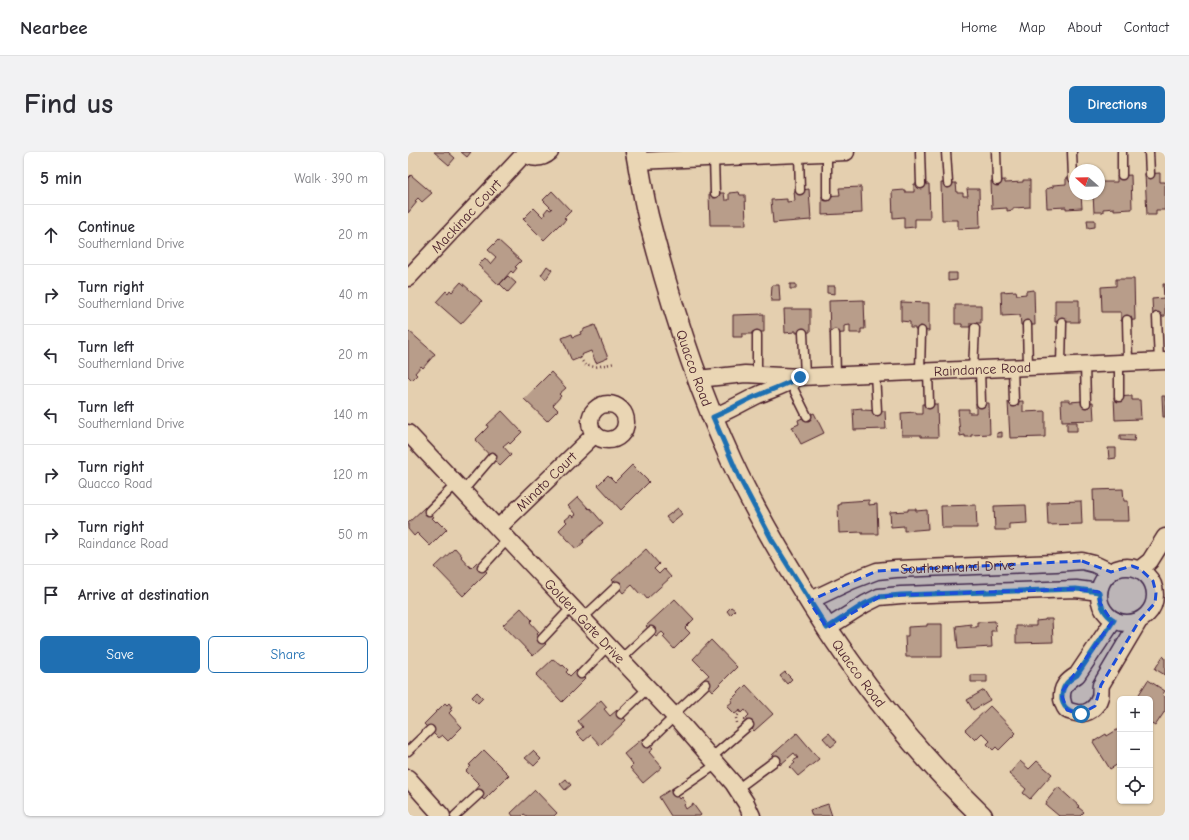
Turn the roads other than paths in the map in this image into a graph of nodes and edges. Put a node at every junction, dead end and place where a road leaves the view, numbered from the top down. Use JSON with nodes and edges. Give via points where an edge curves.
{"nodes":[{"id":1,"x":550,"y":152,"type":"edge"},
{"id":2,"x":834,"y":152,"type":"edge"},
{"id":3,"x":920,"y":152,"type":"edge"},
{"id":4,"x":946,"y":152,"type":"edge"},
{"id":5,"x":996,"y":152,"type":"edge"},
{"id":6,"x":1072,"y":152,"type":"edge"},
{"id":7,"x":1122,"y":152,"type":"edge"},
{"id":8,"x":1149,"y":152,"type":"edge"},
{"id":9,"x":525,"y":153,"type":"edge"},
{"id":10,"x":803,"y":153,"type":"edge"},
{"id":11,"x":736,"y":154,"type":"edge"},
{"id":12,"x":637,"y":156,"type":"edge"},
{"id":13,"x":711,"y":156,"type":"edge"},
{"id":14,"x":1072,"y":164,"type":"edge"},
{"id":15,"x":1150,"y":174,"type":"dead end"},
{"id":16,"x":1122,"y":175,"type":"dead end"},
{"id":17,"x":997,"y":181,"type":"dead end"},
{"id":18,"x":948,"y":183,"type":"dead end"},
{"id":19,"x":921,"y":184,"type":"dead end"},
{"id":20,"x":800,"y":190,"type":"dead end"},
{"id":21,"x":715,"y":193,"type":"dead end"},
{"id":22,"x":827,"y":196,"type":"dead end"},
{"id":23,"x":408,"y":278,"type":"edge"},
{"id":24,"x":1157,"y":316,"type":"dead end"},
{"id":25,"x":1127,"y":320,"type":"dead end"},
{"id":26,"x":1062,"y":322,"type":"dead end"},
{"id":27,"x":1027,"y":325,"type":"dead end"},
{"id":28,"x":975,"y":328,"type":"dead end"},
{"id":29,"x":921,"y":331,"type":"dead end"},
{"id":30,"x":803,"y":333,"type":"dead end"},
{"id":31,"x":835,"y":334,"type":"dead end"},
{"id":32,"x":757,"y":335,"type":"dead end"},
{"id":33,"x":1162,"y":361,"type":"edge"},
{"id":34,"x":1124,"y":362,"type":"junction"},
{"id":35,"x":1084,"y":364,"type":"junction"},
{"id":36,"x":1061,"y":365,"type":"junction"},
{"id":37,"x":1020,"y":367,"type":"junction"},
{"id":38,"x":976,"y":369,"type":"junction"},
{"id":39,"x":924,"y":371,"type":"junction"},
{"id":40,"x":875,"y":373,"type":"junction"},
{"id":41,"x":757,"y":374,"type":"junction"},
{"id":42,"x":836,"y":375,"type":"junction"},
{"id":43,"x":698,"y":379,"type":"junction"},
{"id":44,"x":798,"y":379,"type":"junction"},
{"id":45,"x":1119,"y":397,"type":"dead end"},
{"id":46,"x":1014,"y":402,"type":"dead end"},
{"id":47,"x":981,"y":403,"type":"dead end"},
{"id":48,"x":1086,"y":403,"type":"dead end"},
{"id":49,"x":928,"y":404,"type":"dead end"},
{"id":50,"x":877,"y":411,"type":"dead end"},
{"id":51,"x":807,"y":416,"type":"dead end"},
{"id":52,"x":713,"y":417,"type":"junction"},
{"id":53,"x":595,"y":434,"type":"dead end"},
{"id":54,"x":410,"y":440,"type":"edge"},
{"id":55,"x":492,"y":457,"type":"dead end"},
{"id":56,"x":459,"y":487,"type":"junction"},
{"id":57,"x":429,"y":511,"type":"dead end"},
{"id":58,"x":503,"y":534,"type":"junction"},
{"id":59,"x":1165,"y":537,"type":"edge"},
{"id":60,"x":482,"y":567,"type":"dead end"},
{"id":61,"x":1140,"y":569,"type":"junction"},
{"id":62,"x":1111,"y":572,"type":"junction"},
{"id":63,"x":617,"y":586,"type":"dead end"},
{"id":64,"x":1161,"y":587,"type":"edge"},
{"id":65,"x":1099,"y":592,"type":"junction"},
{"id":66,"x":809,"y":601,"type":"junction"},
{"id":67,"x":577,"y":612,"type":"junction"},
{"id":68,"x":1114,"y":620,"type":"junction"},
{"id":69,"x":1139,"y":621,"type":"junction"},
{"id":70,"x":827,"y":628,"type":"junction"},
{"id":71,"x":651,"y":631,"type":"dead end"},
{"id":72,"x":542,"y":640,"type":"dead end"},
{"id":73,"x":608,"y":646,"type":"junction"},
{"id":74,"x":621,"y":659,"type":"junction"},
{"id":75,"x":581,"y":674,"type":"dead end"},
{"id":76,"x":706,"y":684,"type":"dead end"},
{"id":77,"x":648,"y":688,"type":"junction"},
{"id":78,"x":621,"y":714,"type":"dead end"},
{"id":79,"x":674,"y":716,"type":"junction"},
{"id":80,"x":749,"y":725,"type":"dead end"},
{"id":81,"x":430,"y":730,"type":"dead end"},
{"id":82,"x":648,"y":743,"type":"dead end"},
{"id":83,"x":408,"y":751,"type":"edge"},
{"id":84,"x":776,"y":760,"type":"dead end"},
{"id":85,"x":714,"y":761,"type":"junction"},
{"id":86,"x":408,"y":778,"type":"edge"},
{"id":87,"x":737,"y":789,"type":"junction"},
{"id":88,"x":676,"y":792,"type":"dead end"},
{"id":89,"x":478,"y":794,"type":"dead end"},
{"id":90,"x":442,"y":816,"type":"edge"},
{"id":91,"x":454,"y":816,"type":"edge"},
{"id":92,"x":752,"y":816,"type":"edge"},
{"id":93,"x":982,"y":816,"type":"edge"}],
"edges":[{"from":1,"to":9,"type":"street","name":"Mackinac Court","via":[[538,158]]},
{"from":2,"to":10,"type":"street"},
{"from":2,"to":22,"type":"lane"},
{"from":3,"to":19,"type":"lane"},
{"from":4,"to":18,"type":"lane"},
{"from":5,"to":17,"type":"lane"},
{"from":6,"to":14,"type":"lane"},
{"from":7,"to":16,"type":"lane"},
{"from":8,"to":15,"type":"lane"},
{"from":9,"to":23,"type":"street","name":"Mackinac Court"},
{"from":10,"to":11,"type":"street"},
{"from":10,"to":20,"type":"lane"},
{"from":11,"to":13,"type":"street"},
{"from":12,"to":13,"type":"street"},
{"from":12,"to":43,"type":"street","name":"Quacco Road","via":[[648,214],[670,297]]},
{"from":13,"to":21,"type":"lane"},
{"from":24,"to":33,"type":"lane"},
{"from":25,"to":34,"type":"lane"},
{"from":26,"to":36,"type":"lane"},
{"from":27,"to":37,"type":"lane"},
{"from":28,"to":38,"type":"lane"},
{"from":29,"to":39,"type":"lane"},
{"from":30,"to":44,"type":"lane"},
{"from":31,"to":42,"type":"lane"},
{"from":32,"to":41,"type":"lane"},
{"from":33,"to":34,"type":"street","name":"Raindance Road"},
{"from":34,"to":35,"type":"street","name":"Raindance Road"},
{"from":34,"to":45,"type":"lane"},
{"from":35,"to":36,"type":"street","name":"Raindance Road"},
{"from":35,"to":48,"type":"lane"},
{"from":36,"to":37,"type":"street","name":"Raindance Road"},
{"from":37,"to":38,"type":"street","name":"Raindance Road"},
{"from":37,"to":46,"type":"lane"},
{"from":38,"to":39,"type":"street","name":"Raindance Road"},
{"from":38,"to":47,"type":"lane"},
{"from":39,"to":40,"type":"street","name":"Raindance Road"},
{"from":39,"to":49,"type":"lane"},
{"from":40,"to":42,"type":"street","name":"Raindance Road"},
{"from":40,"to":50,"type":"lane"},
{"from":41,"to":43,"type":"street","name":"Raindance Road"},
{"from":41,"to":44,"type":"street","name":"Raindance Road"},
{"from":42,"to":44,"type":"street","name":"Raindance Road"},
{"from":43,"to":52,"type":"street","name":"Quacco Road"},
{"from":44,"to":51,"type":"lane"},
{"from":44,"to":52,"type":"street","name":"Raindance Road"},
{"from":52,"to":66,"type":"street","name":"Quacco Road","via":[[764,526]]},
{"from":53,"to":58,"type":"street","name":"Minato Court"},
{"from":54,"to":56,"type":"street","name":"Golden Gate Drive"},
{"from":55,"to":56,"type":"lane"},
{"from":56,"to":57,"type":"lane"},
{"from":56,"to":58,"type":"street","name":"Golden Gate Drive"},
{"from":58,"to":60,"type":"lane"},
{"from":58,"to":67,"type":"street","name":"Golden Gate Drive"},
{"from":59,"to":61,"type":"street","via":[[1150,561]]},
{"from":61,"to":62,"type":"street","via":[[1132,566]]},
{"from":61,"to":64,"type":"street"},
{"from":62,"to":65,"type":"street","via":[[1101,583]]},
{"from":62,"to":66,"type":"street","name":"Southernland Drive","via":[[1082,561],[896,569],[877,571]]},
{"from":63,"to":67,"type":"lane"},
{"from":64,"to":69,"type":"street","via":[[1155,603],[1145,618]]},
{"from":65,"to":68,"type":"street","via":[[1100,603]]},
{"from":65,"to":70,"type":"street","name":"Southernland Drive","via":[[1076,589],[879,597]]},
{"from":66,"to":70,"type":"street","name":"Quacco Road"},
{"from":67,"to":72,"type":"lane"},
{"from":67,"to":73,"type":"street","name":"Golden Gate Drive"},
{"from":68,"to":69,"type":"street","via":[[1130,624]]},
{"from":68,"to":69,"type":"street","via":[[1077,675],[1065,685],[1061,693],[1067,710],[1081,714],[1095,706],[1100,697],[1101,685]]},
{"from":70,"to":93,"type":"street","name":"Quacco Road","via":[[848,661],[880,702],[939,773]]},
{"from":71,"to":74,"type":"lane"},
{"from":73,"to":74,"type":"street","name":"Golden Gate Drive"},
{"from":73,"to":75,"type":"lane"},
{"from":74,"to":77,"type":"street","name":"Golden Gate Drive"},
{"from":76,"to":79,"type":"lane"},
{"from":77,"to":78,"type":"lane"},
{"from":77,"to":79,"type":"street","name":"Golden Gate Drive"},
{"from":79,"to":82,"type":"lane"},
{"from":79,"to":85,"type":"street","name":"Golden Gate Drive"},
{"from":80,"to":85,"type":"lane"},
{"from":81,"to":83,"type":"lane"},
{"from":84,"to":87,"type":"lane"},
{"from":85,"to":87,"type":"street","name":"Golden Gate Drive"},
{"from":85,"to":88,"type":"lane"},
{"from":86,"to":90,"type":"street"},
{"from":87,"to":92,"type":"street","name":"Golden Gate Drive"},
{"from":89,"to":91,"type":"lane"}]}
